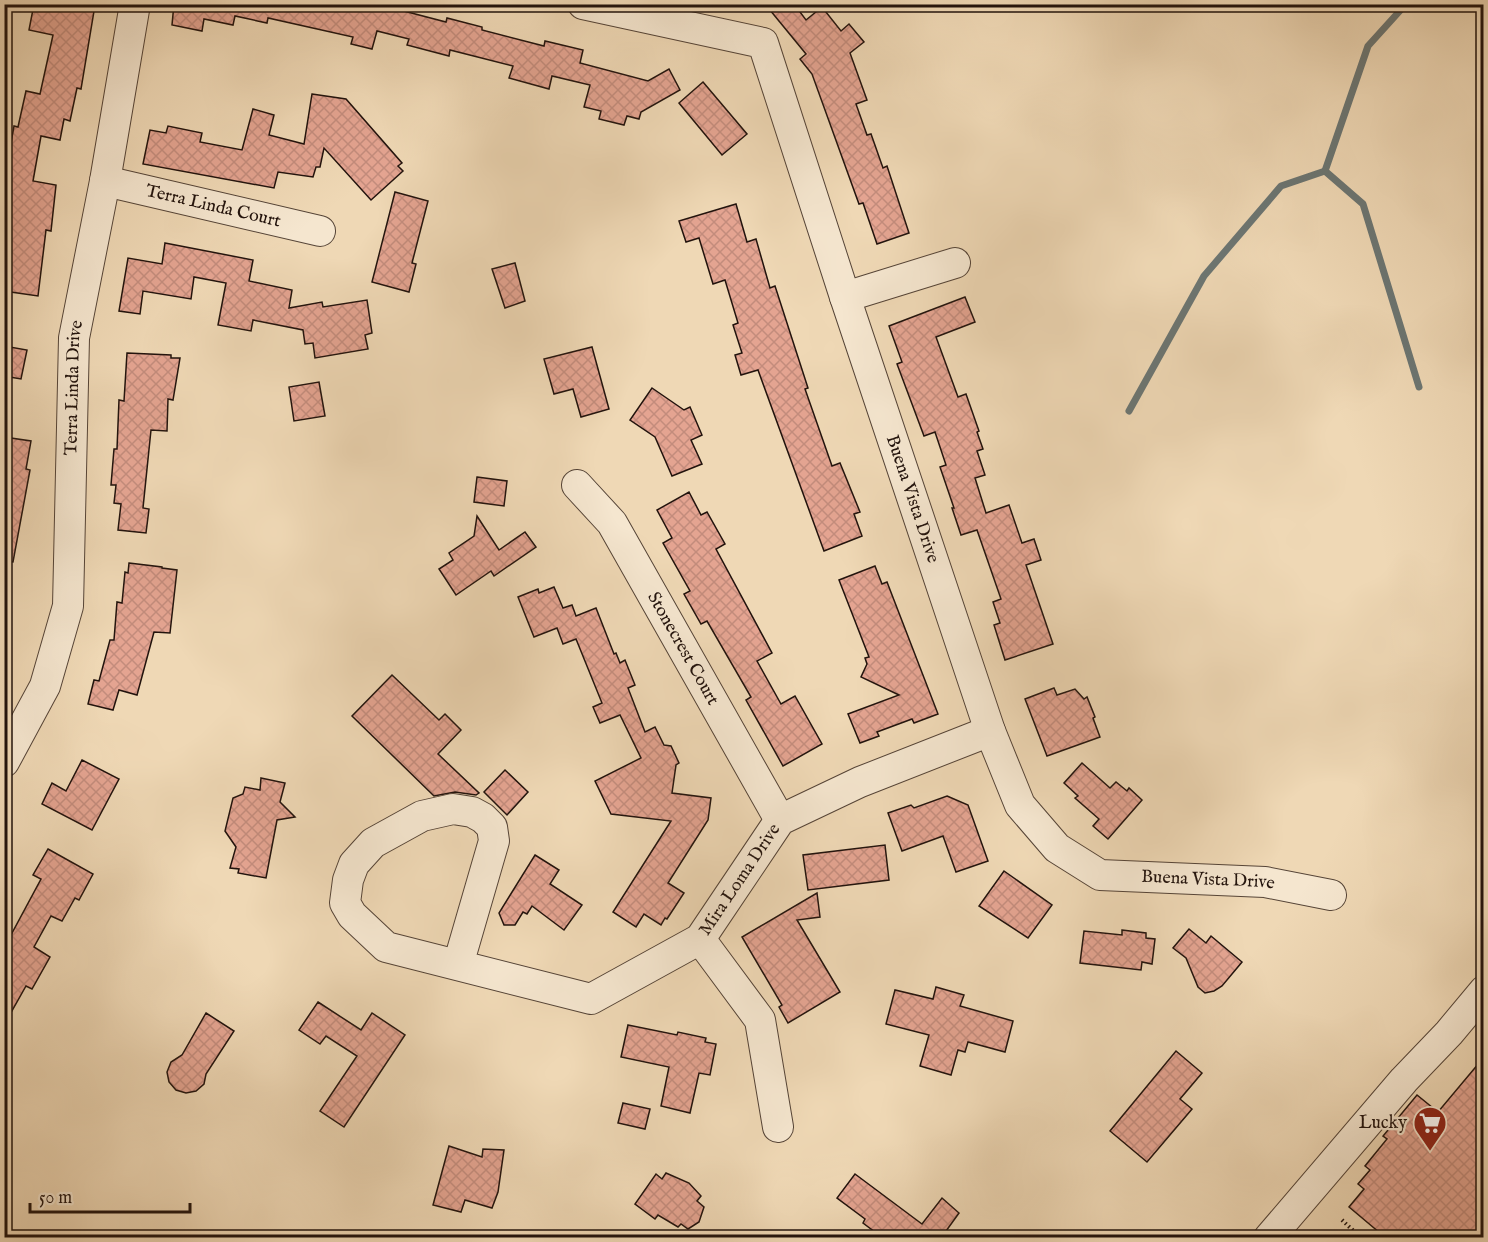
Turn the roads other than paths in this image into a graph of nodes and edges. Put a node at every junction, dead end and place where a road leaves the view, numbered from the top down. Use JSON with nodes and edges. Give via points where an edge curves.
{"nodes":[{"id":1,"x":135,"y":4,"type":"edge"},
{"id":2,"x":583,"y":4,"type":"edge"},
{"id":3,"x":105,"y":181,"type":"junction"},
{"id":4,"x":320,"y":231,"type":"dead end"},
{"id":5,"x":955,"y":263,"type":"dead end"},
{"id":6,"x":845,"y":297,"type":"junction"},
{"id":7,"x":577,"y":485,"type":"dead end"},
{"id":8,"x":990,"y":731,"type":"junction"},
{"id":9,"x":4,"y":762,"type":"edge"},
{"id":10,"x":780,"y":820,"type":"junction"},
{"id":11,"x":1331,"y":895,"type":"dead end"},
{"id":12,"x":700,"y":939,"type":"junction"},
{"id":13,"x":458,"y":965,"type":"junction"},
{"id":14,"x":1484,"y":992,"type":"edge"},
{"id":15,"x":778,"y":1127,"type":"dead end"},
{"id":16,"x":1269,"y":1238,"type":"edge"}],
"edges":[{"from":1,"to":3,"type":"street","name":"Terra Linda Drive"},
{"from":2,"to":6,"type":"street","name":"Buena Vista Drive","via":[[763,43]]},
{"from":3,"to":4,"type":"street","name":"Terra Linda Court"},
{"from":3,"to":9,"type":"street","name":"Terra Linda Drive","via":[[74,338],[68,606],[45,686]]},
{"from":5,"to":6,"type":"street"},
{"from":6,"to":8,"type":"street","name":"Buena Vista Drive"},
{"from":7,"to":10,"type":"street","name":"Stonecrest Court","via":[[612,523]]},
{"from":8,"to":10,"type":"street","name":"Mira Loma Drive","via":[[860,782]]},
{"from":8,"to":11,"type":"street","name":"Buena Vista Drive","via":[[1020,805],[1057,849],[1100,875],[1265,882]]},
{"from":10,"to":12,"type":"street","name":"Mira Loma Drive"},
{"from":12,"to":13,"type":"street","name":"Mira Loma Drive","via":[[591,999]]},
{"from":12,"to":15,"type":"street","via":[[760,1020]]},
{"from":13,"to":13,"type":"street","name":"Mira Loma Drive","via":[[386,947],[352,915],[345,903],[354,864],[373,843],[422,816],[453,809],[483,818],[492,827],[494,841]]},
{"from":14,"to":16,"type":"street"}]}
